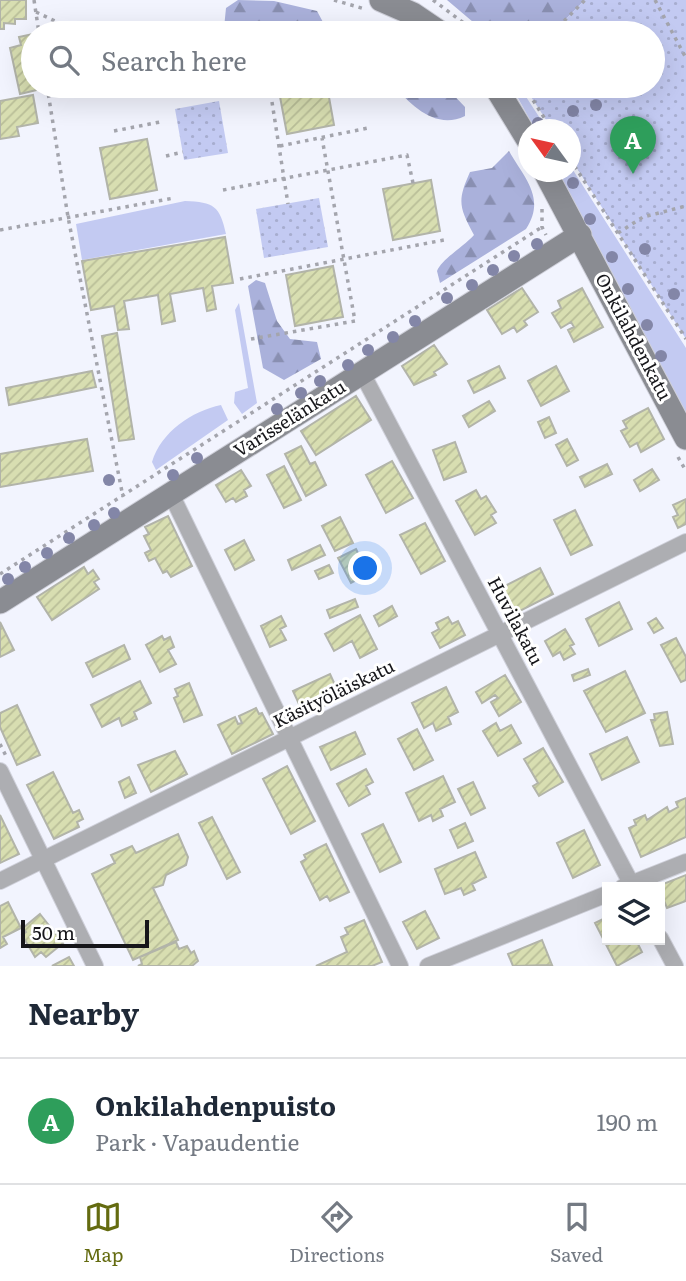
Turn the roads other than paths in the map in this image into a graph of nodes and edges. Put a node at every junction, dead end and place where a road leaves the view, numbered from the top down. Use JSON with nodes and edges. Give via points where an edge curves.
{"nodes":[{"id":1,"x":381,"y":0,"type":"edge"},
{"id":2,"x":423,"y":21,"type":"edge"},
{"id":3,"x":502,"y":98,"type":"edge"},
{"id":4,"x":518,"y":124,"type":"edge"},
{"id":5,"x":551,"y":182,"type":"edge"},
{"id":6,"x":580,"y":235,"type":"junction"},
{"id":7,"x":362,"y":373,"type":"junction"},
{"id":8,"x":686,"y":438,"type":"edge"},
{"id":9,"x":171,"y":494,"type":"junction"},
{"id":10,"x":686,"y":542,"type":"edge"},
{"id":11,"x":0,"y":602,"type":"edge"},
{"id":12,"x":500,"y":634,"type":"junction"},
{"id":13,"x":289,"y":738,"type":"junction"},
{"id":14,"x":0,"y":771,"type":"edge"},
{"id":15,"x":43,"y":860,"type":"junction"},
{"id":16,"x":686,"y":862,"type":"edge"},
{"id":17,"x":0,"y":881,"type":"edge"},
{"id":18,"x":627,"y":882,"type":"edge"},
{"id":19,"x":638,"y":882,"type":"edge"},
{"id":20,"x":602,"y":896,"type":"edge"},
{"id":21,"x":664,"y":945,"type":"edge"},
{"id":22,"x":95,"y":966,"type":"edge"},
{"id":23,"x":400,"y":966,"type":"edge"},
{"id":24,"x":428,"y":966,"type":"edge"},
{"id":25,"x":675,"y":966,"type":"edge"}],
"edges":[{"from":1,"to":2,"type":"street"},
{"from":3,"to":4,"type":"street"},
{"from":5,"to":6,"type":"street","name":"Onkilahdenkatu"},
{"from":6,"to":7,"type":"street","name":"Varisselänkatu"},
{"from":6,"to":8,"type":"street","name":"Onkilahdenkatu"},
{"from":7,"to":9,"type":"street","name":"Varisselänkatu"},
{"from":7,"to":12,"type":"street","name":"Huvilakatu"},
{"from":9,"to":11,"type":"street","name":"Varisselänkatu"},
{"from":9,"to":13,"type":"street"},
{"from":10,"to":12,"type":"street","name":"Käsityöläiskatu"},
{"from":12,"to":13,"type":"street","name":"Käsityöläiskatu"},
{"from":12,"to":18,"type":"street","name":"Huvilakatu"},
{"from":13,"to":15,"type":"street","name":"Käsityöläiskatu"},
{"from":13,"to":23,"type":"street"},
{"from":14,"to":15,"type":"street"},
{"from":15,"to":17,"type":"street","name":"Käsityöläiskatu"},
{"from":15,"to":22,"type":"street"},
{"from":16,"to":19,"type":"street"},
{"from":20,"to":24,"type":"street"},
{"from":21,"to":25,"type":"street"}]}
